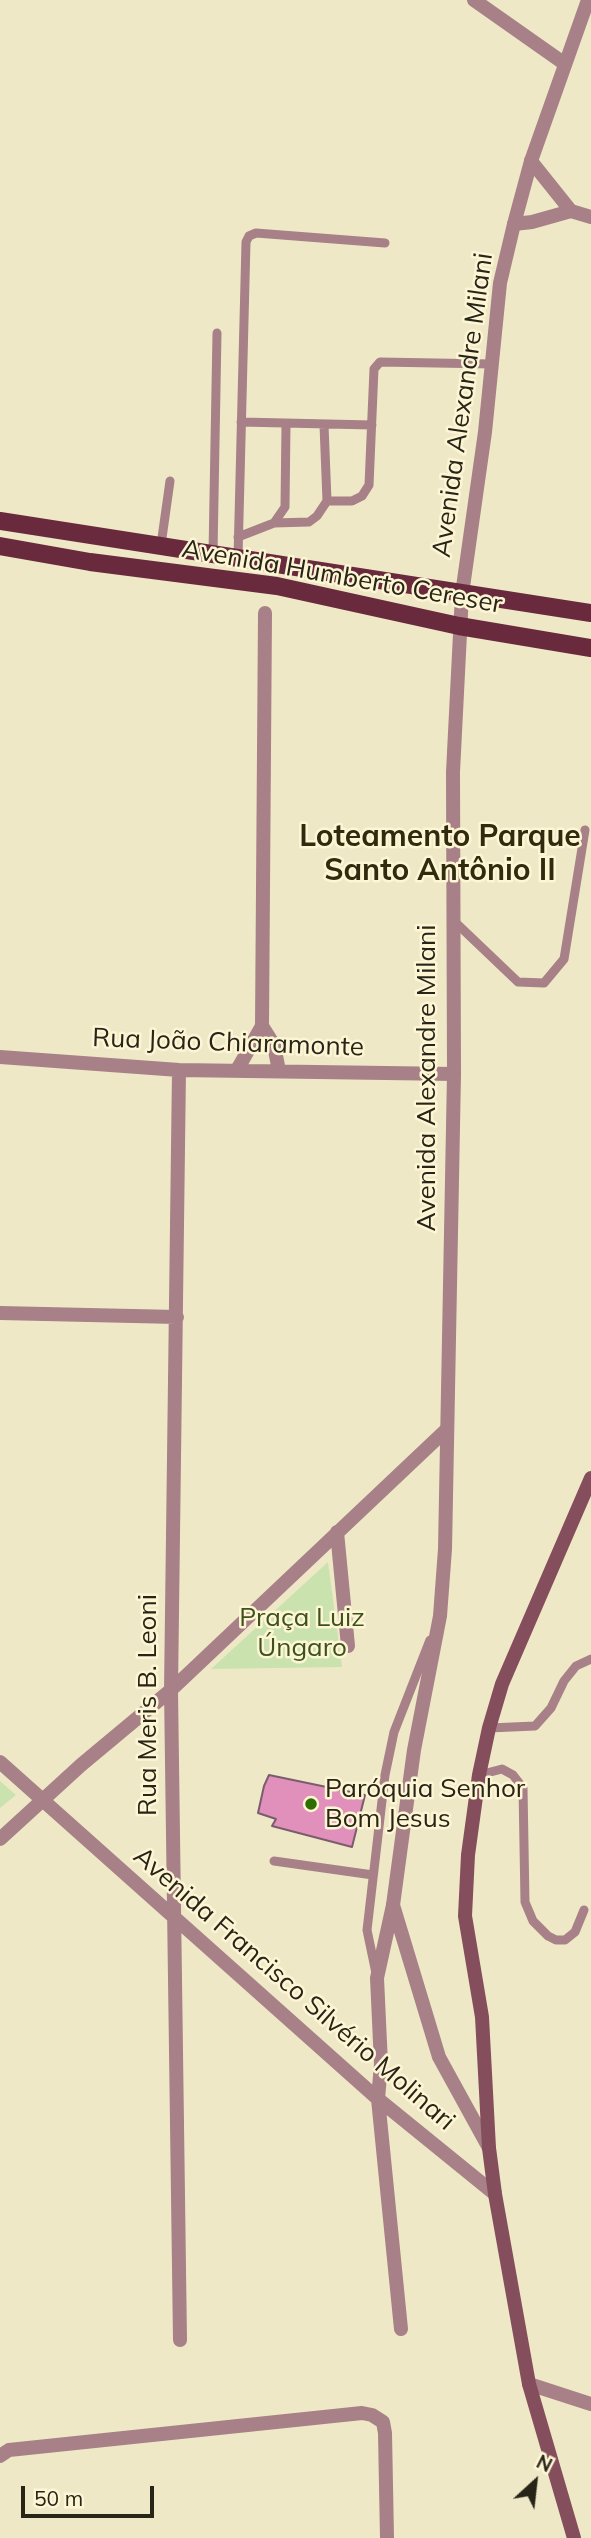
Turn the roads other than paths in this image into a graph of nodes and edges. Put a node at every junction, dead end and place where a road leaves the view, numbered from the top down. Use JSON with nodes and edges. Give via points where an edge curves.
{"nodes":[{"id":1,"x":474,"y":0,"type":"edge"},
{"id":2,"x":588,"y":0,"type":"edge"},
{"id":3,"x":565,"y":64,"type":"junction"},
{"id":4,"x":531,"y":161,"type":"junction"},
{"id":5,"x":571,"y":211,"type":"junction"},
{"id":6,"x":591,"y":217,"type":"edge"},
{"id":7,"x":513,"y":224,"type":"junction"},
{"id":8,"x":385,"y":243,"type":"dead end"},
{"id":9,"x":218,"y":333,"type":"dead end"},
{"id":10,"x":492,"y":364,"type":"junction"},
{"id":11,"x":241,"y":422,"type":"junction"},
{"id":12,"x":286,"y":424,"type":"junction"},
{"id":13,"x":324,"y":425,"type":"junction"},
{"id":14,"x":372,"y":425,"type":"junction"},
{"id":15,"x":170,"y":481,"type":"dead end"},
{"id":16,"x":327,"y":501,"type":"junction"},
{"id":17,"x":0,"y":521,"type":"edge"},
{"id":18,"x":274,"y":523,"type":"junction"},
{"id":19,"x":238,"y":537,"type":"junction"},
{"id":20,"x":161,"y":545,"type":"junction"},
{"id":21,"x":0,"y":546,"type":"edge"},
{"id":22,"x":213,"y":553,"type":"junction"},
{"id":23,"x":238,"y":557,"type":"junction"},
{"id":24,"x":462,"y":594,"type":"junction"},
{"id":25,"x":265,"y":613,"type":"dead end"},
{"id":26,"x":591,"y":613,"type":"edge"},
{"id":27,"x":459,"y":626,"type":"junction"},
{"id":28,"x":591,"y":648,"type":"edge"},
{"id":29,"x":585,"y":830,"type":"dead end"},
{"id":30,"x":452,"y":919,"type":"junction"},
{"id":31,"x":262,"y":1027,"type":"junction"},
{"id":32,"x":0,"y":1057,"type":"edge"},
{"id":33,"x":179,"y":1070,"type":"junction"},
{"id":34,"x":237,"y":1070,"type":"junction"},
{"id":35,"x":279,"y":1071,"type":"junction"},
{"id":36,"x":454,"y":1074,"type":"junction"},
{"id":37,"x":0,"y":1313,"type":"edge"},
{"id":38,"x":177,"y":1317,"type":"junction"},
{"id":39,"x":446,"y":1430,"type":"junction"},
{"id":40,"x":591,"y":1478,"type":"edge"},
{"id":41,"x":337,"y":1532,"type":"junction"},
{"id":42,"x":440,"y":1616,"type":"junction"},
{"id":43,"x":348,"y":1646,"type":"dead end"},
{"id":44,"x":591,"y":1659,"type":"edge"},
{"id":45,"x":172,"y":1690,"type":"junction"},
{"id":46,"x":489,"y":1728,"type":"junction"},
{"id":47,"x":0,"y":1762,"type":"edge"},
{"id":48,"x":479,"y":1774,"type":"junction"},
{"id":49,"x":42,"y":1801,"type":"junction"},
{"id":50,"x":0,"y":1839,"type":"edge"},
{"id":51,"x":274,"y":1861,"type":"dead end"},
{"id":52,"x":373,"y":1875,"type":"junction"},
{"id":53,"x":393,"y":1905,"type":"junction"},
{"id":54,"x":584,"y":1910,"type":"dead end"},
{"id":55,"x":174,"y":1918,"type":"junction"},
{"id":56,"x":377,"y":1978,"type":"junction"},
{"id":57,"x":378,"y":2099,"type":"junction"},
{"id":58,"x":489,"y":2148,"type":"junction"},
{"id":59,"x":495,"y":2194,"type":"junction"},
{"id":60,"x":401,"y":2329,"type":"dead end"},
{"id":61,"x":180,"y":2340,"type":"dead end"},
{"id":62,"x":529,"y":2384,"type":"junction"},
{"id":63,"x":591,"y":2404,"type":"edge"},
{"id":64,"x":0,"y":2456,"type":"edge"},
{"id":65,"x":387,"y":2538,"type":"edge"},
{"id":66,"x":574,"y":2538,"type":"edge"}],
"edges":[{"from":1,"to":3,"type":"street"},
{"from":2,"to":3,"type":"street","name":"Avenida Alexandre Milani"},
{"from":3,"to":4,"type":"street","name":"Avenida Alexandre Milani"},
{"from":4,"to":5,"type":"street"},
{"from":4,"to":7,"type":"street","name":"Avenida Alexandre Milani"},
{"from":5,"to":6,"type":"street"},
{"from":5,"to":7,"type":"street"},
{"from":7,"to":10,"type":"street","name":"Avenida Alexandre Milani","via":[[500,283]]},
{"from":8,"to":11,"type":"lane","via":[[250,236],[246,242]]},
{"from":9,"to":22,"type":"lane"},
{"from":10,"to":14,"type":"lane","via":[[380,362],[374,369]]},
{"from":10,"to":24,"type":"street","name":"Avenida Alexandre Milani"},
{"from":11,"to":12,"type":"lane"},
{"from":11,"to":19,"type":"lane"},
{"from":12,"to":13,"type":"lane"},
{"from":12,"to":18,"type":"lane","via":[[285,507]]},
{"from":13,"to":14,"type":"lane"},
{"from":13,"to":16,"type":"lane"},
{"from":14,"to":16,"type":"lane","via":[[369,485],[352,501]]},
{"from":15,"to":20,"type":"lane"},
{"from":16,"to":18,"type":"lane","via":[[309,522]]},
{"from":17,"to":20,"type":"main road","name":"Avenida Humberto Cereser"},
{"from":18,"to":19,"type":"lane"},
{"from":19,"to":23,"type":"lane"},
{"from":20,"to":22,"type":"main road","name":"Avenida Humberto Cereser"},
{"from":21,"to":27,"type":"main road","name":"Avenida Humberto Cereser","via":[[277,586]]},
{"from":22,"to":23,"type":"main road","name":"Avenida Humberto Cereser"},
{"from":23,"to":24,"type":"main road","name":"Avenida Humberto Cereser"},
{"from":24,"to":26,"type":"main road","name":"Avenida Humberto Cereser"},
{"from":24,"to":27,"type":"street","name":"Avenida Alexandre Milani"},
{"from":25,"to":31,"type":"street"},
{"from":27,"to":28,"type":"main road","name":"Avenida Humberto Cereser"},
{"from":27,"to":30,"type":"street","name":"Avenida Alexandre Milani"},
{"from":29,"to":30,"type":"lane","via":[[564,959],[544,983],[518,982]]},
{"from":30,"to":36,"type":"street","name":"Avenida Alexandre Milani"},
{"from":31,"to":34,"type":"street"},
{"from":31,"to":35,"type":"street","via":[[274,1045]]},
{"from":32,"to":33,"type":"street","name":"Rua João Chiaramonte"},
{"from":33,"to":34,"type":"street","name":"Rua João Chiaramonte"},
{"from":33,"to":38,"type":"street","name":"Rua Meris B. Leoni"},
{"from":34,"to":35,"type":"street","name":"Rua João Chiaramonte"},
{"from":35,"to":36,"type":"street","name":"Rua João Chiaramonte"},
{"from":36,"to":39,"type":"street","name":"Avenida Alexandre Milani"},
{"from":37,"to":38,"type":"street"},
{"from":38,"to":45,"type":"street","name":"Rua Meris B. Leoni"},
{"from":39,"to":41,"type":"street"},
{"from":39,"to":42,"type":"street","name":"Avenida Alexandre Milani"},
{"from":40,"to":46,"type":"main road","via":[[502,1684]]},
{"from":41,"to":43,"type":"street"},
{"from":41,"to":45,"type":"street"},
{"from":42,"to":52,"type":"lane","via":[[394,1732]]},
{"from":42,"to":53,"type":"street","name":"Avenida Alexandre Milani","via":[[414,1750]]},
{"from":44,"to":46,"type":"lane","via":[[576,1666],[535,1726]]},
{"from":45,"to":49,"type":"street"},
{"from":45,"to":55,"type":"street","name":"Rua Meris B. Leoni"},
{"from":46,"to":48,"type":"main road"},
{"from":47,"to":49,"type":"street","name":"Avenida Francisco Silvério Molinari"},
{"from":48,"to":54,"type":"lane","via":[[502,1769],[523,1788],[525,1902],[533,1921],[548,1936],[565,1940],[575,1932]]},
{"from":48,"to":58,"type":"main road","via":[[465,1916],[482,2017]]},
{"from":49,"to":50,"type":"street"},
{"from":49,"to":55,"type":"street","name":"Avenida Francisco Silvério Molinari"},
{"from":51,"to":52,"type":"lane"},
{"from":52,"to":56,"type":"lane","via":[[367,1930]]},
{"from":53,"to":56,"type":"street"},
{"from":53,"to":58,"type":"street","name":"Avenida Alexandre Milani","via":[[439,2057]]},
{"from":55,"to":57,"type":"street","name":"Avenida Francisco Silvério Molinari"},
{"from":55,"to":61,"type":"street","name":"Rua Meris B. Leoni"},
{"from":56,"to":57,"type":"street"},
{"from":57,"to":59,"type":"street","name":"Avenida Francisco Silvério Molinari"},
{"from":57,"to":60,"type":"street"},
{"from":58,"to":59,"type":"main road"},
{"from":59,"to":62,"type":"main road"},
{"from":62,"to":63,"type":"street"},
{"from":62,"to":66,"type":"main road"},
{"from":64,"to":65,"type":"street","via":[[9,2450],[372,2415],[383,2422],[386,2433]]}]}
